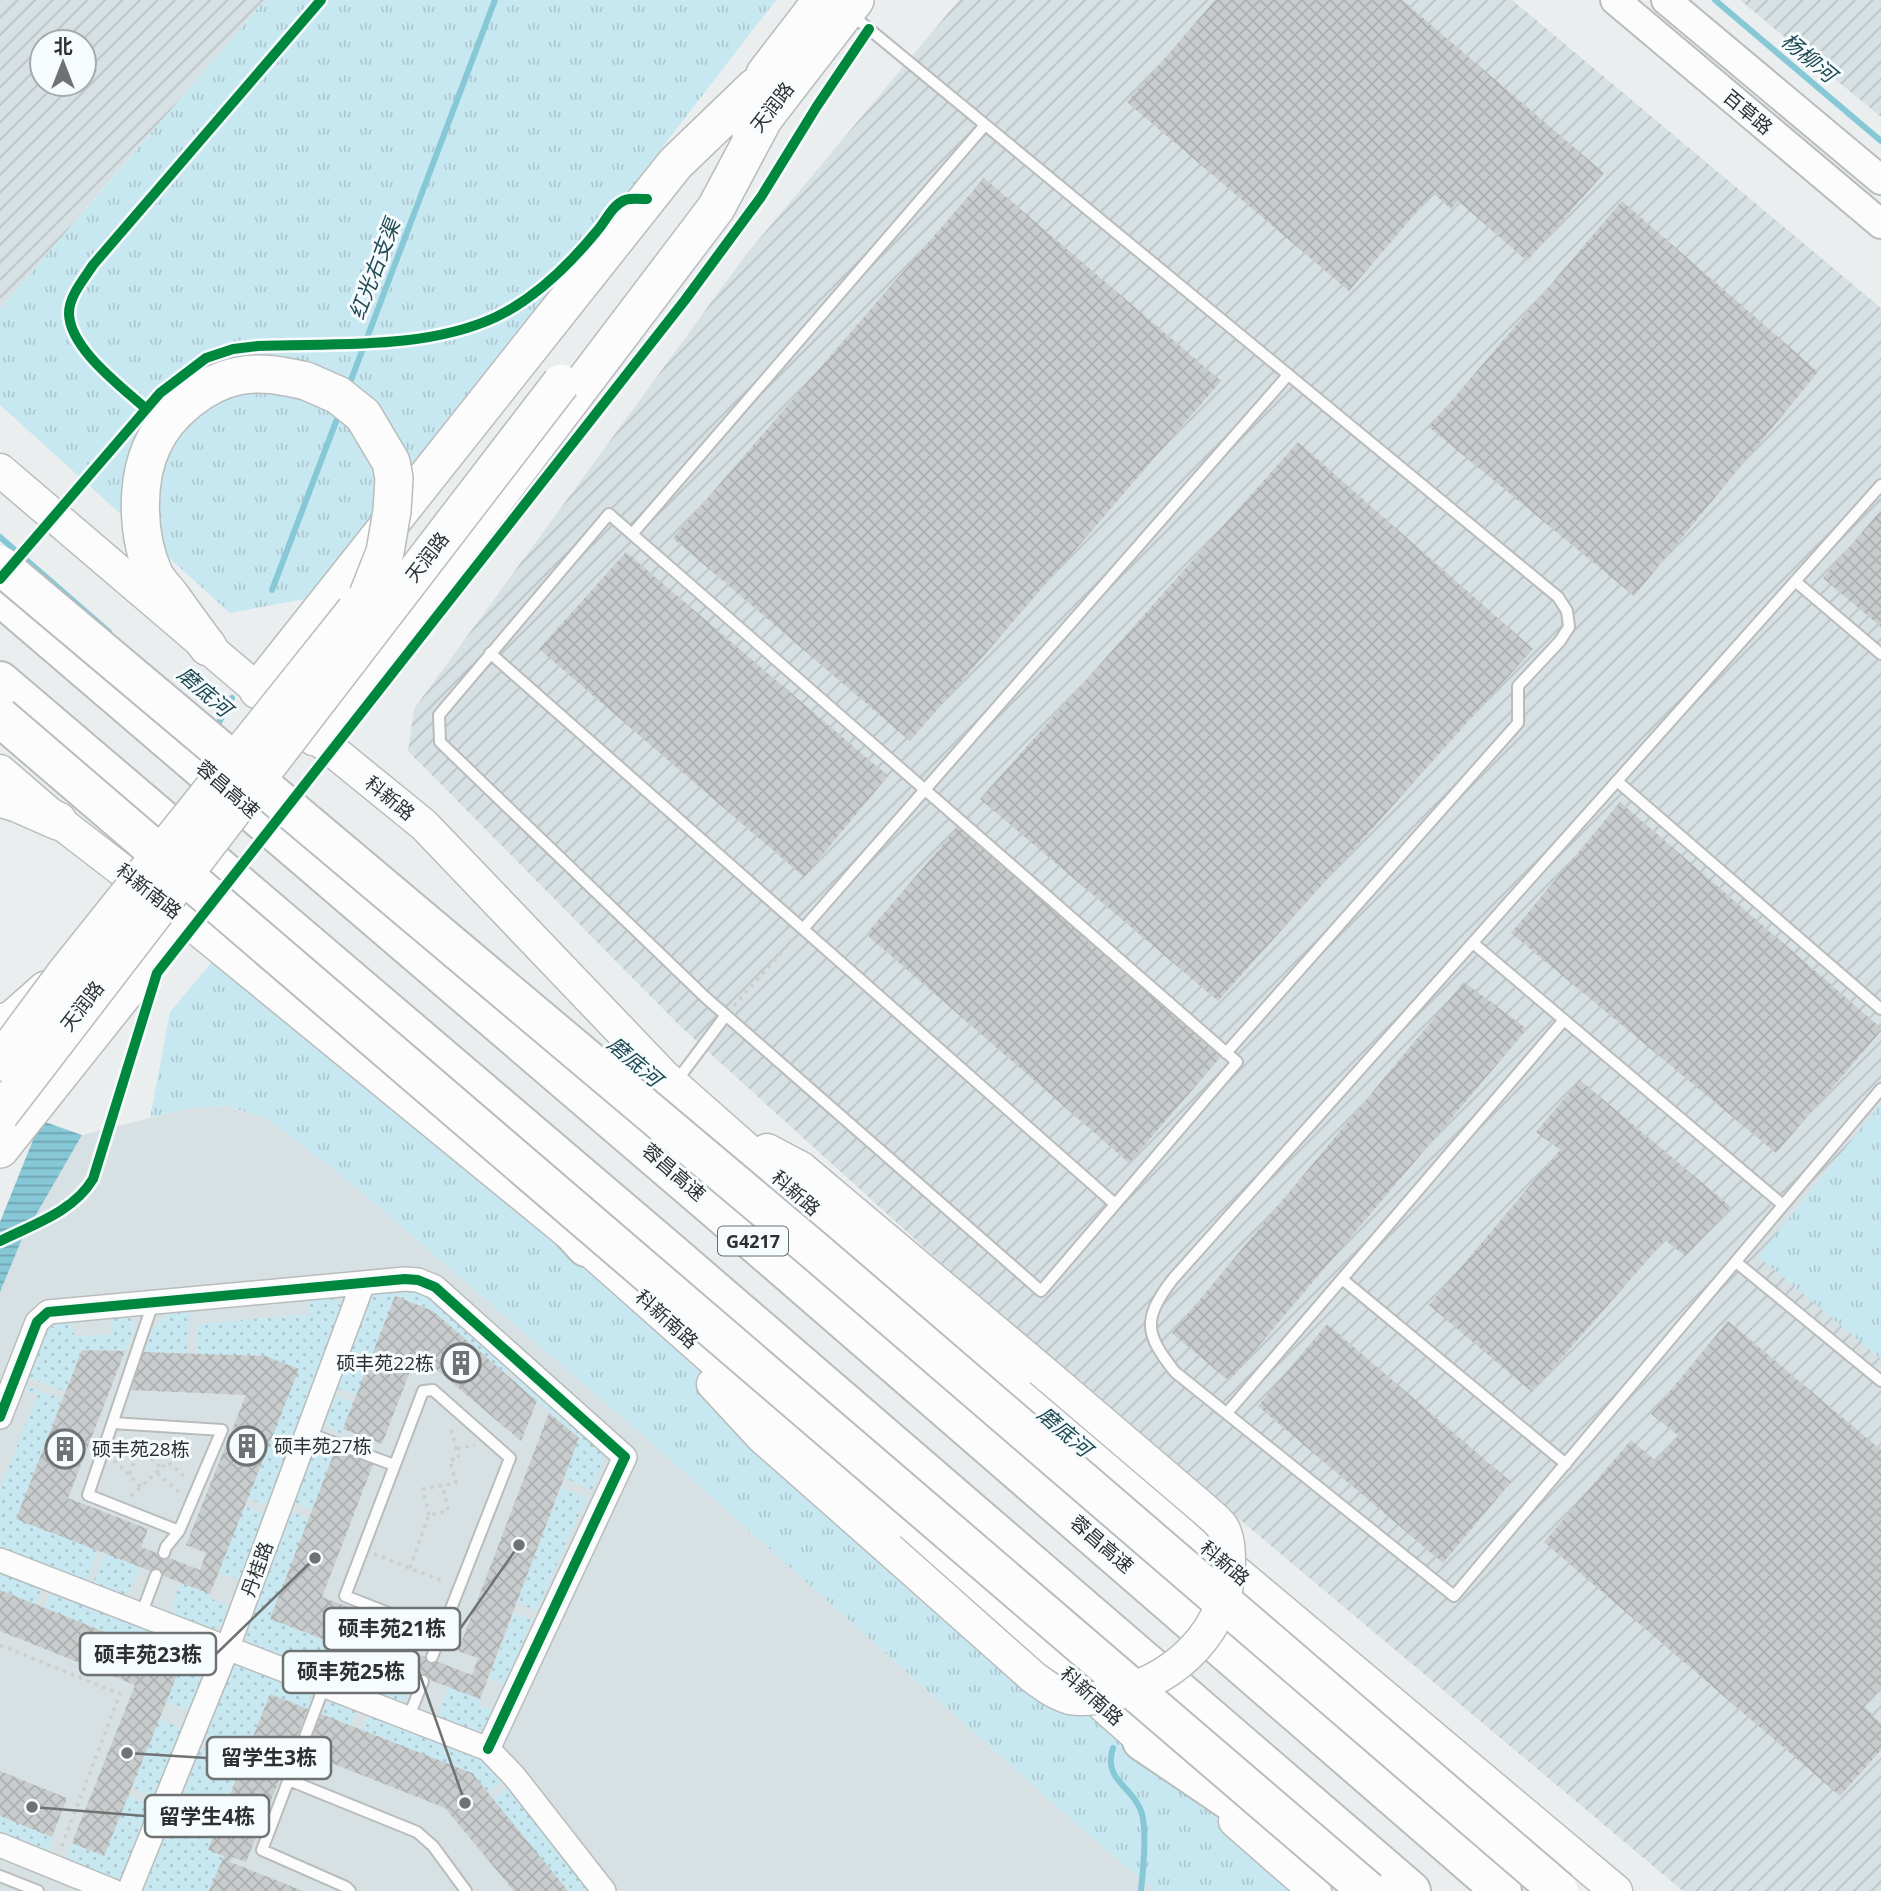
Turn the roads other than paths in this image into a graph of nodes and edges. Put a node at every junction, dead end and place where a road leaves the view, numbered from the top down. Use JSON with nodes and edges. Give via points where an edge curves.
{"nodes":[{"id":1,"x":1615,"y":0,"type":"edge"},
{"id":2,"x":1666,"y":0,"type":"edge"},
{"id":3,"x":841,"y":4,"type":"edge"},
{"id":4,"x":760,"y":102,"type":"junction"},
{"id":5,"x":985,"y":125,"type":"junction"},
{"id":6,"x":1881,"y":180,"type":"edge"},
{"id":7,"x":1881,"y":223,"type":"edge"},
{"id":8,"x":1288,"y":375,"type":"junction"},
{"id":9,"x":551,"y":376,"type":"junction"},
{"id":10,"x":0,"y":470,"type":"edge"},
{"id":11,"x":1881,"y":485,"type":"edge"},
{"id":12,"x":633,"y":533,"type":"junction"},
{"id":13,"x":0,"y":565,"type":"edge"},
{"id":14,"x":1795,"y":581,"type":"junction"},
{"id":15,"x":368,"y":594,"type":"junction"},
{"id":16,"x":0,"y":596,"type":"edge"},
{"id":17,"x":208,"y":647,"type":"junction"},
{"id":18,"x":490,"y":653,"type":"junction"},
{"id":19,"x":1881,"y":654,"type":"edge"},
{"id":20,"x":0,"y":681,"type":"edge"},
{"id":21,"x":258,"y":690,"type":"junction"},
{"id":22,"x":0,"y":717,"type":"edge"},
{"id":23,"x":315,"y":737,"type":"junction"},
{"id":24,"x":0,"y":771,"type":"edge"},
{"id":25,"x":1617,"y":781,"type":"junction"},
{"id":26,"x":925,"y":789,"type":"junction"},
{"id":27,"x":0,"y":798,"type":"edge"},
{"id":28,"x":58,"y":821,"type":"junction"},
{"id":29,"x":184,"y":918,"type":"junction"},
{"id":30,"x":803,"y":929,"type":"junction"},
{"id":31,"x":1473,"y":943,"type":"junction"},
{"id":32,"x":309,"y":944,"type":"junction"},
{"id":33,"x":66,"y":974,"type":"junction"},
{"id":34,"x":1881,"y":1009,"type":"edge"},
{"id":35,"x":726,"y":1015,"type":"junction"},
{"id":36,"x":1564,"y":1020,"type":"junction"},
{"id":37,"x":0,"y":1023,"type":"edge"},
{"id":38,"x":1226,"y":1053,"type":"junction"},
{"id":39,"x":0,"y":1062,"type":"edge"},
{"id":40,"x":674,"y":1085,"type":"junction"},
{"id":41,"x":1881,"y":1089,"type":"edge"},
{"id":42,"x":0,"y":1114,"type":"edge"},
{"id":43,"x":723,"y":1129,"type":"junction"},
{"id":44,"x":0,"y":1149,"type":"edge"},
{"id":45,"x":1115,"y":1204,"type":"junction"},
{"id":46,"x":1783,"y":1205,"type":"junction"},
{"id":47,"x":586,"y":1247,"type":"junction"},
{"id":48,"x":1736,"y":1262,"type":"junction"},
{"id":49,"x":1342,"y":1279,"type":"junction"},
{"id":50,"x":363,"y":1283,"type":"junction"},
{"id":51,"x":153,"y":1303,"type":"junction"},
{"id":52,"x":1881,"y":1381,"type":"edge"},
{"id":53,"x":1227,"y":1413,"type":"junction"},
{"id":54,"x":0,"y":1418,"type":"edge"},
{"id":55,"x":114,"y":1423,"type":"junction"},
{"id":56,"x":308,"y":1433,"type":"junction"},
{"id":57,"x":1566,"y":1464,"type":"junction"},
{"id":58,"x":394,"y":1465,"type":"junction"},
{"id":59,"x":178,"y":1531,"type":"junction"},
{"id":60,"x":164,"y":1553,"type":"dead end"},
{"id":61,"x":0,"y":1560,"type":"edge"},
{"id":62,"x":156,"y":1575,"type":"dead end"},
{"id":63,"x":141,"y":1615,"type":"junction"},
{"id":64,"x":442,"y":1634,"type":"junction"},
{"id":65,"x":228,"y":1649,"type":"junction"},
{"id":66,"x":432,"y":1657,"type":"dead end"},
{"id":67,"x":423,"y":1681,"type":"dead end"},
{"id":68,"x":325,"y":1684,"type":"junction"},
{"id":69,"x":408,"y":1718,"type":"junction"},
{"id":70,"x":1143,"y":1741,"type":"junction"},
{"id":71,"x":488,"y":1749,"type":"junction"},
{"id":72,"x":289,"y":1780,"type":"junction"},
{"id":73,"x":0,"y":1845,"type":"edge"},
{"id":74,"x":2,"y":1877,"type":"edge"},
{"id":75,"x":0,"y":1890,"type":"edge"},
{"id":76,"x":38,"y":1891,"type":"edge"},
{"id":77,"x":113,"y":1891,"type":"edge"},
{"id":78,"x":129,"y":1891,"type":"edge"},
{"id":79,"x":351,"y":1891,"type":"edge"},
{"id":80,"x":466,"y":1891,"type":"edge"},
{"id":81,"x":604,"y":1891,"type":"edge"},
{"id":82,"x":1315,"y":1891,"type":"edge"},
{"id":83,"x":1366,"y":1891,"type":"edge"},
{"id":84,"x":1411,"y":1891,"type":"edge"},
{"id":85,"x":1502,"y":1891,"type":"edge"},
{"id":86,"x":1559,"y":1891,"type":"edge"},
{"id":87,"x":1616,"y":1891,"type":"edge"}],
"edges":[{"from":1,"to":7,"type":"street","name":"百草路"},
{"from":2,"to":6,"type":"street","name":"百草路"},
{"from":3,"to":4,"type":"main road","name":"天润路"},
{"from":3,"to":5,"type":"lane"},
{"from":4,"to":9,"type":"main road","name":"天润路"},
{"from":4,"to":21,"type":"main road","via":[[675,164]]},
{"from":4,"to":23,"type":"main road","via":[[716,208]]},
{"from":5,"to":8,"type":"lane"},
{"from":5,"to":12,"type":"lane"},
{"from":8,"to":26,"type":"lane"},
{"from":8,"to":38,"type":"lane","via":[[1558,597],[1567,611],[1569,627],[1518,686],[1518,723]]},
{"from":9,"to":15,"type":"main road","name":"天润路","bridge":true},
{"from":9,"to":42,"type":"main road","name":"天润路","bridge":true},
{"from":10,"to":17,"type":"main road","name":"科新路"},
{"from":11,"to":14,"type":"lane"},
{"from":12,"to":18,"type":"lane","via":[[609,514]]},
{"from":12,"to":26,"type":"lane"},
{"from":13,"to":86,"type":"highway","bridge":true,"via":[[825,1260]]},
{"from":14,"to":19,"type":"lane"},
{"from":14,"to":25,"type":"lane"},
{"from":15,"to":17,"type":"main road","bridge":true,"via":[[385,552],[394,478],[391,462],[363,415],[338,395],[306,381],[272,373],[237,376],[214,384],[184,404],[161,430],[152,444],[141,500],[144,538],[155,575]]},
{"from":15,"to":33,"type":"main road","name":"天润路","bridge":true},
{"from":16,"to":85,"type":"highway","name":"蓉昌高速","number":"G4217"},
{"from":17,"to":21,"type":"main road","name":"科新路"},
{"from":18,"to":30,"type":"lane"},
{"from":18,"to":35,"type":"lane","via":[[439,715],[440,742]]},
{"from":20,"to":32,"type":"highway","number":"G4217"},
{"from":21,"to":23,"type":"main road","name":"科新路"},
{"from":22,"to":83,"type":"highway","bridge":true},
{"from":23,"to":40,"type":"main road","name":"科新路","via":[[424,825]]},
{"from":24,"to":28,"type":"main road","name":"科新南路"},
{"from":25,"to":31,"type":"lane"},
{"from":25,"to":34,"type":"lane"},
{"from":26,"to":30,"type":"lane"},
{"from":26,"to":38,"type":"lane"},
{"from":27,"to":28,"type":"main road"},
{"from":28,"to":29,"type":"main road","name":"科新南路"},
{"from":29,"to":44,"type":"main road"},
{"from":29,"to":47,"type":"main road","name":"科新南路"},
{"from":30,"to":45,"type":"lane"},
{"from":31,"to":36,"type":"lane"},
{"from":31,"to":53,"type":"lane","via":[[1157,1299],[1149,1327],[1157,1349],[1175,1372]]},
{"from":32,"to":47,"type":"highway"},
{"from":32,"to":84,"type":"highway","number":"G4217"},
{"from":33,"to":37,"type":"main road","bridge":true,"via":[[12,1020]]},
{"from":33,"to":39,"type":"main road","name":"天润路","bridge":true},
{"from":35,"to":40,"type":"lane"},
{"from":35,"to":45,"type":"lane","via":[[1041,1291]]},
{"from":36,"to":46,"type":"lane"},
{"from":36,"to":49,"type":"lane"},
{"from":38,"to":45,"type":"lane","via":[[1237,1062]]},
{"from":40,"to":43,"type":"main road","name":"科新路"},
{"from":41,"to":46,"type":"lane"},
{"from":43,"to":47,"type":"main road","bridge":true,"via":[[801,1168],[1223,1528],[1229,1551],[1228,1579],[1216,1621],[1181,1663],[1142,1686],[1103,1697],[1073,1699],[1054,1692],[762,1437]]},
{"from":43,"to":87,"type":"main road","name":"科新路","via":[[1017,1388]]},
{"from":46,"to":48,"type":"lane"},
{"from":47,"to":70,"type":"main road","name":"科新南路"},
{"from":48,"to":52,"type":"lane"},
{"from":48,"to":57,"type":"lane"},
{"from":49,"to":53,"type":"lane"},
{"from":49,"to":57,"type":"lane"},
{"from":50,"to":51,"type":"street"},
{"from":50,"to":56,"type":"street","name":"丹桂路"},
{"from":50,"to":71,"type":"street","via":[[405,1279],[435,1287],[625,1457]]},
{"from":51,"to":54,"type":"street","via":[[56,1311],[41,1317]]},
{"from":51,"to":55,"type":"lane"},
{"from":53,"to":57,"type":"lane","via":[[1454,1596]]},
{"from":55,"to":59,"type":"lane","via":[[88,1495]]},
{"from":55,"to":59,"type":"lane","via":[[222,1430]]},
{"from":56,"to":58,"type":"lane"},
{"from":56,"to":65,"type":"street","name":"丹桂路"},
{"from":58,"to":64,"type":"lane","via":[[345,1595]]},
{"from":58,"to":64,"type":"lane","via":[[423,1391],[433,1390],[510,1458]]},
{"from":59,"to":60,"type":"lane"},
{"from":61,"to":63,"type":"street"},
{"from":62,"to":63,"type":"lane"},
{"from":63,"to":65,"type":"street"},
{"from":64,"to":66,"type":"lane"},
{"from":65,"to":68,"type":"street"},
{"from":65,"to":78,"type":"street","name":"丹桂路"},
{"from":67,"to":69,"type":"lane"},
{"from":68,"to":69,"type":"street"},
{"from":68,"to":72,"type":"lane"},
{"from":69,"to":71,"type":"street"},
{"from":70,"to":82,"type":"main road","name":"科新南路"},
{"from":70,"to":83,"type":"highway"},
{"from":71,"to":81,"type":"street"},
{"from":72,"to":79,"type":"lane","via":[[262,1850]]},
{"from":72,"to":80,"type":"lane","via":[[416,1832],[433,1846]]},
{"from":73,"to":77,"type":"street"},
{"from":74,"to":75,"type":"lane"},
{"from":74,"to":76,"type":"lane"}]}
